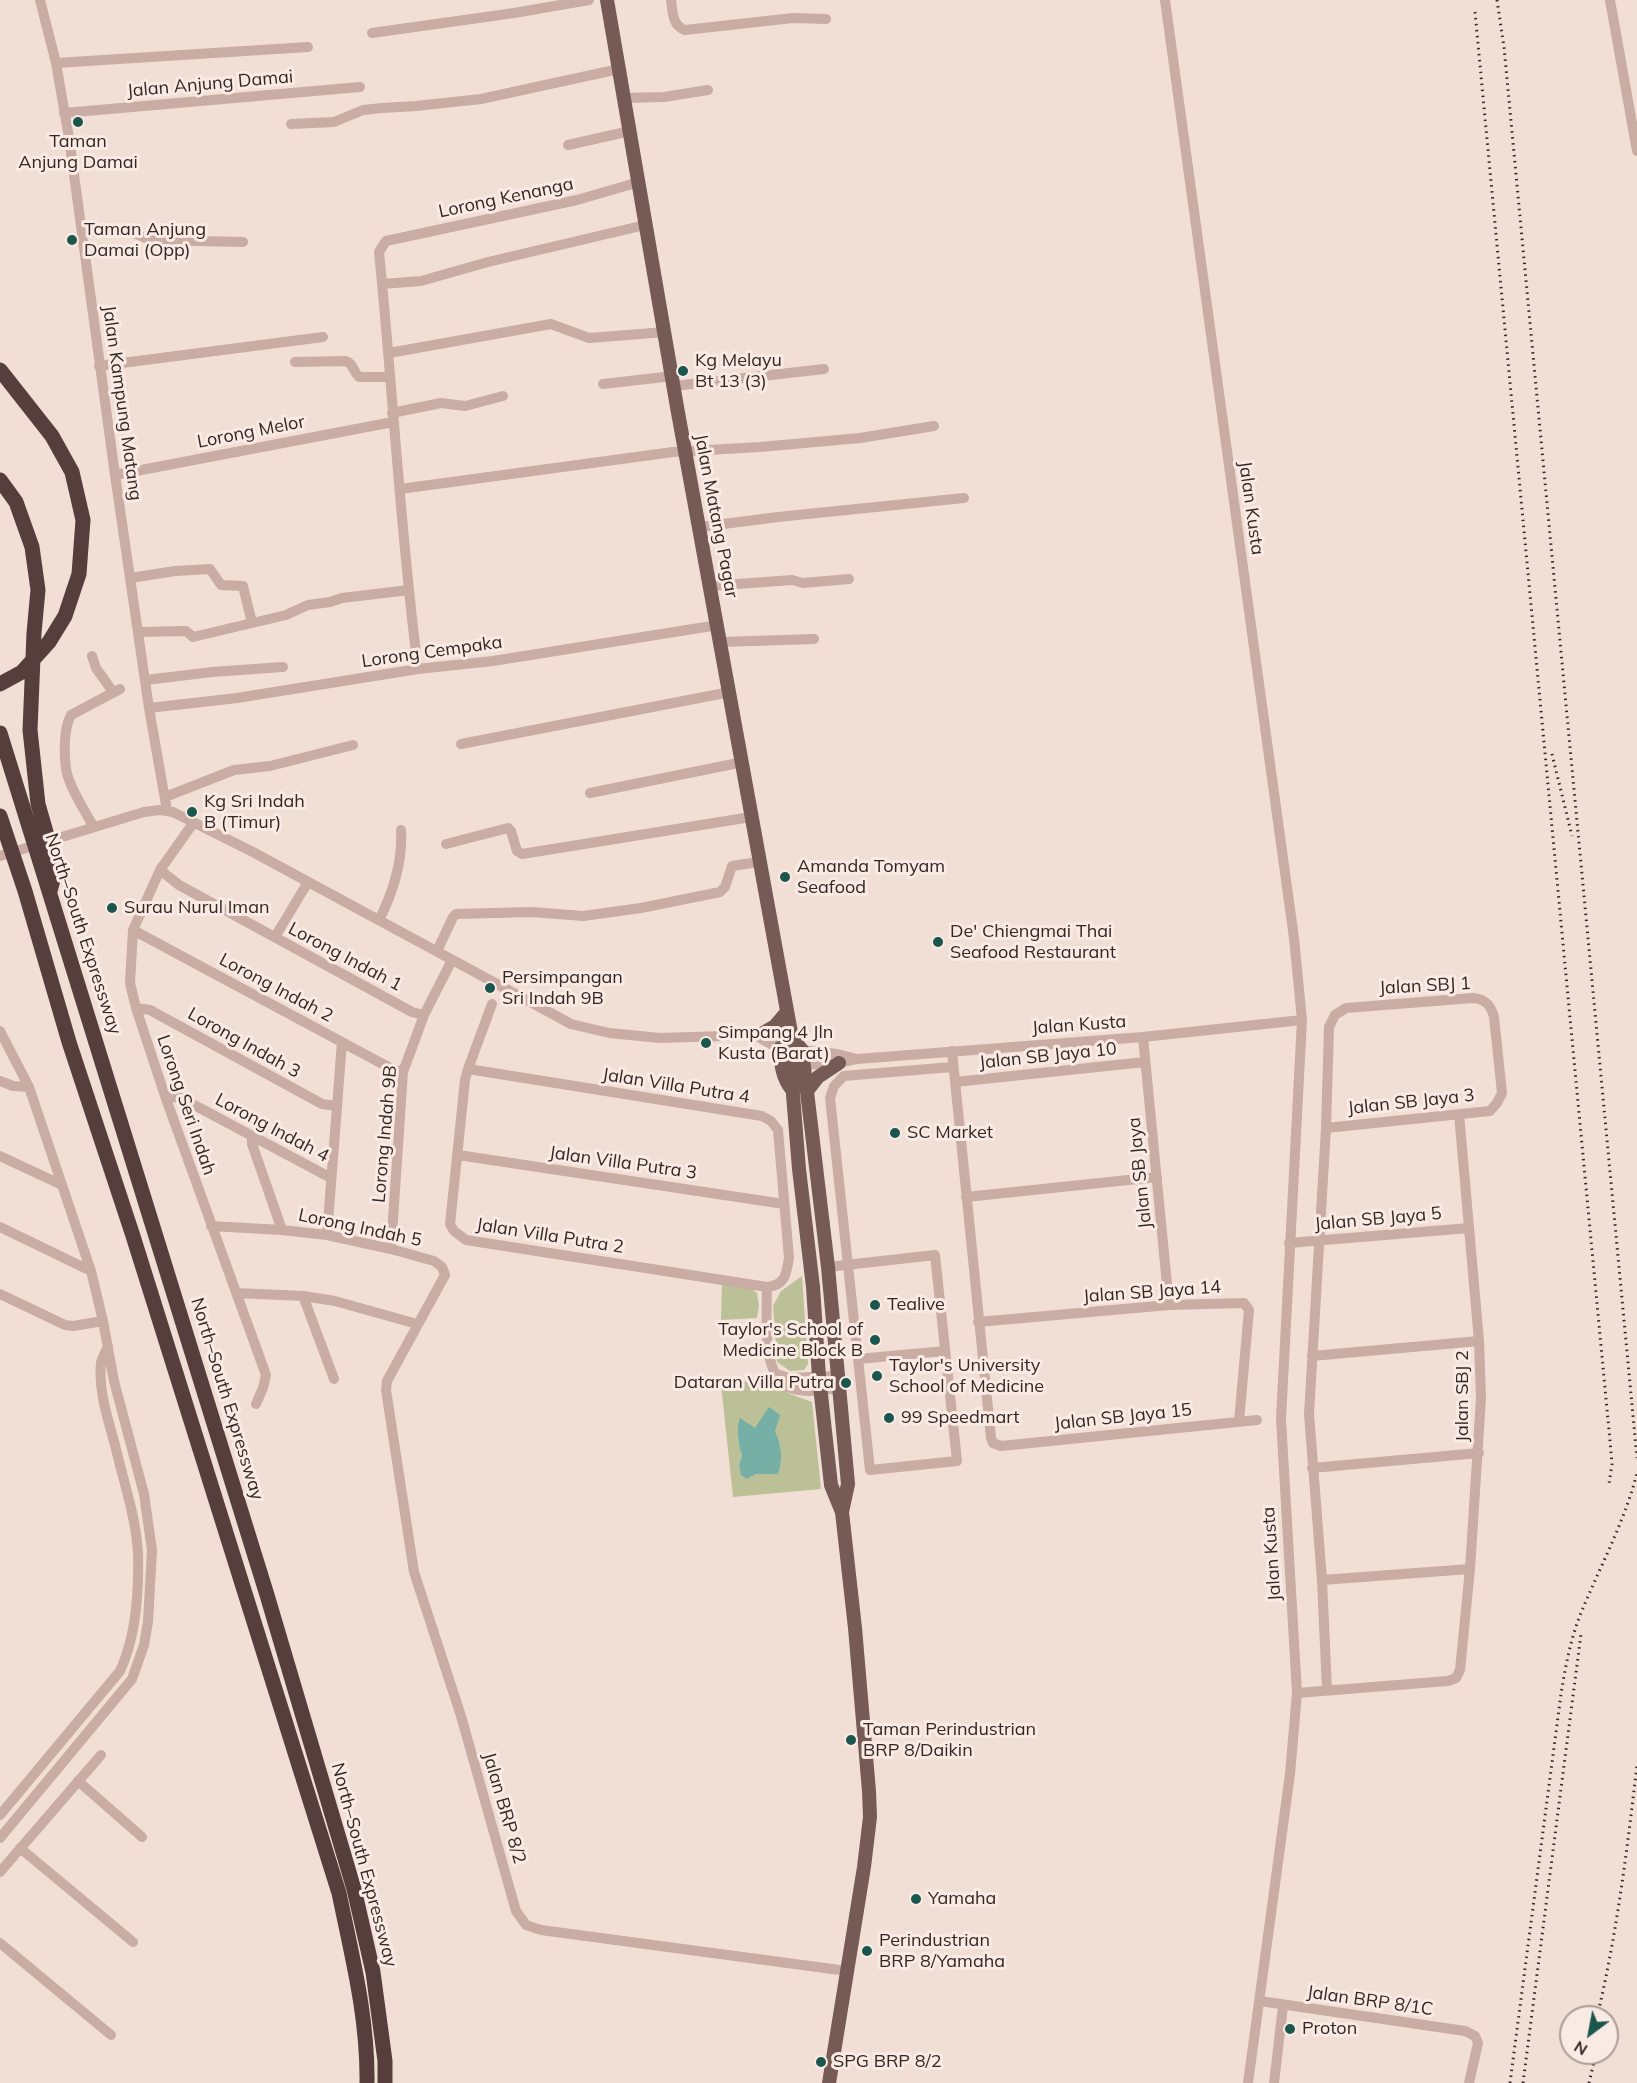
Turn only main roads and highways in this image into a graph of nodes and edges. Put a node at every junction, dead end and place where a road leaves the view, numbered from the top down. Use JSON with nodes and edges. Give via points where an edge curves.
{"nodes":[{"id":1,"x":607,"y":0,"type":"edge"},
{"id":2,"x":0,"y":369,"type":"edge"},
{"id":3,"x":0,"y":480,"type":"edge"},
{"id":4,"x":0,"y":684,"type":"edge"},
{"id":5,"x":0,"y":733,"type":"edge"},
{"id":6,"x":0,"y":816,"type":"edge"},
{"id":7,"x":46,"y":860,"type":"junction"},
{"id":8,"x":786,"y":1013,"type":"junction"},
{"id":9,"x":759,"y":1034,"type":"road end"},
{"id":10,"x":793,"y":1050,"type":"junction"},
{"id":11,"x":839,"y":1063,"type":"road end"},
{"id":12,"x":801,"y":1092,"type":"junction"},
{"id":13,"x":815,"y":1155,"type":"junction"},
{"id":14,"x":799,"y":1168,"type":"junction"},
{"id":15,"x":842,"y":1512,"type":"junction"},
{"id":16,"x":368,"y":2083,"type":"edge"},
{"id":17,"x":385,"y":2083,"type":"edge"},
{"id":18,"x":829,"y":2083,"type":"edge"}],
"edges":[{"from":1,"to":8,"type":"main road","name":"Jalan Matang Pagar"},
{"from":2,"to":4,"type":"highway","via":[[52,436],[72,472],[83,520],[79,574],[65,616],[49,642],[22,672]]},
{"from":3,"to":7,"type":"highway","via":[[16,502],[33,547],[38,590],[30,730]]},
{"from":5,"to":7,"type":"highway","name":"North–South Expressway","via":[[21,801]]},
{"from":6,"to":16,"type":"highway","name":"North–South Expressway","via":[[339,1893],[358,1982]]},
{"from":7,"to":17,"type":"highway","name":"North–South Expressway","via":[[50,892],[354,1889],[373,1972]]},
{"from":8,"to":9,"type":"main road","via":[[775,1026]]},
{"from":8,"to":10,"type":"main road","name":"Jalan Matang Pagar"},
{"from":10,"to":12,"type":"main road"},
{"from":10,"to":12,"type":"main road","via":[[782,1074],[786,1083]]},
{"from":11,"to":12,"type":"main road"},
{"from":12,"to":13,"type":"main road"},
{"from":12,"to":14,"type":"main road"},
{"from":13,"to":14,"type":"main road","via":[[807,1172]]},
{"from":13,"to":15,"type":"main road","via":[[848,1484]]},
{"from":14,"to":15,"type":"main road","via":[[831,1485]]},
{"from":15,"to":18,"type":"main road","via":[[870,1817]]}]}
